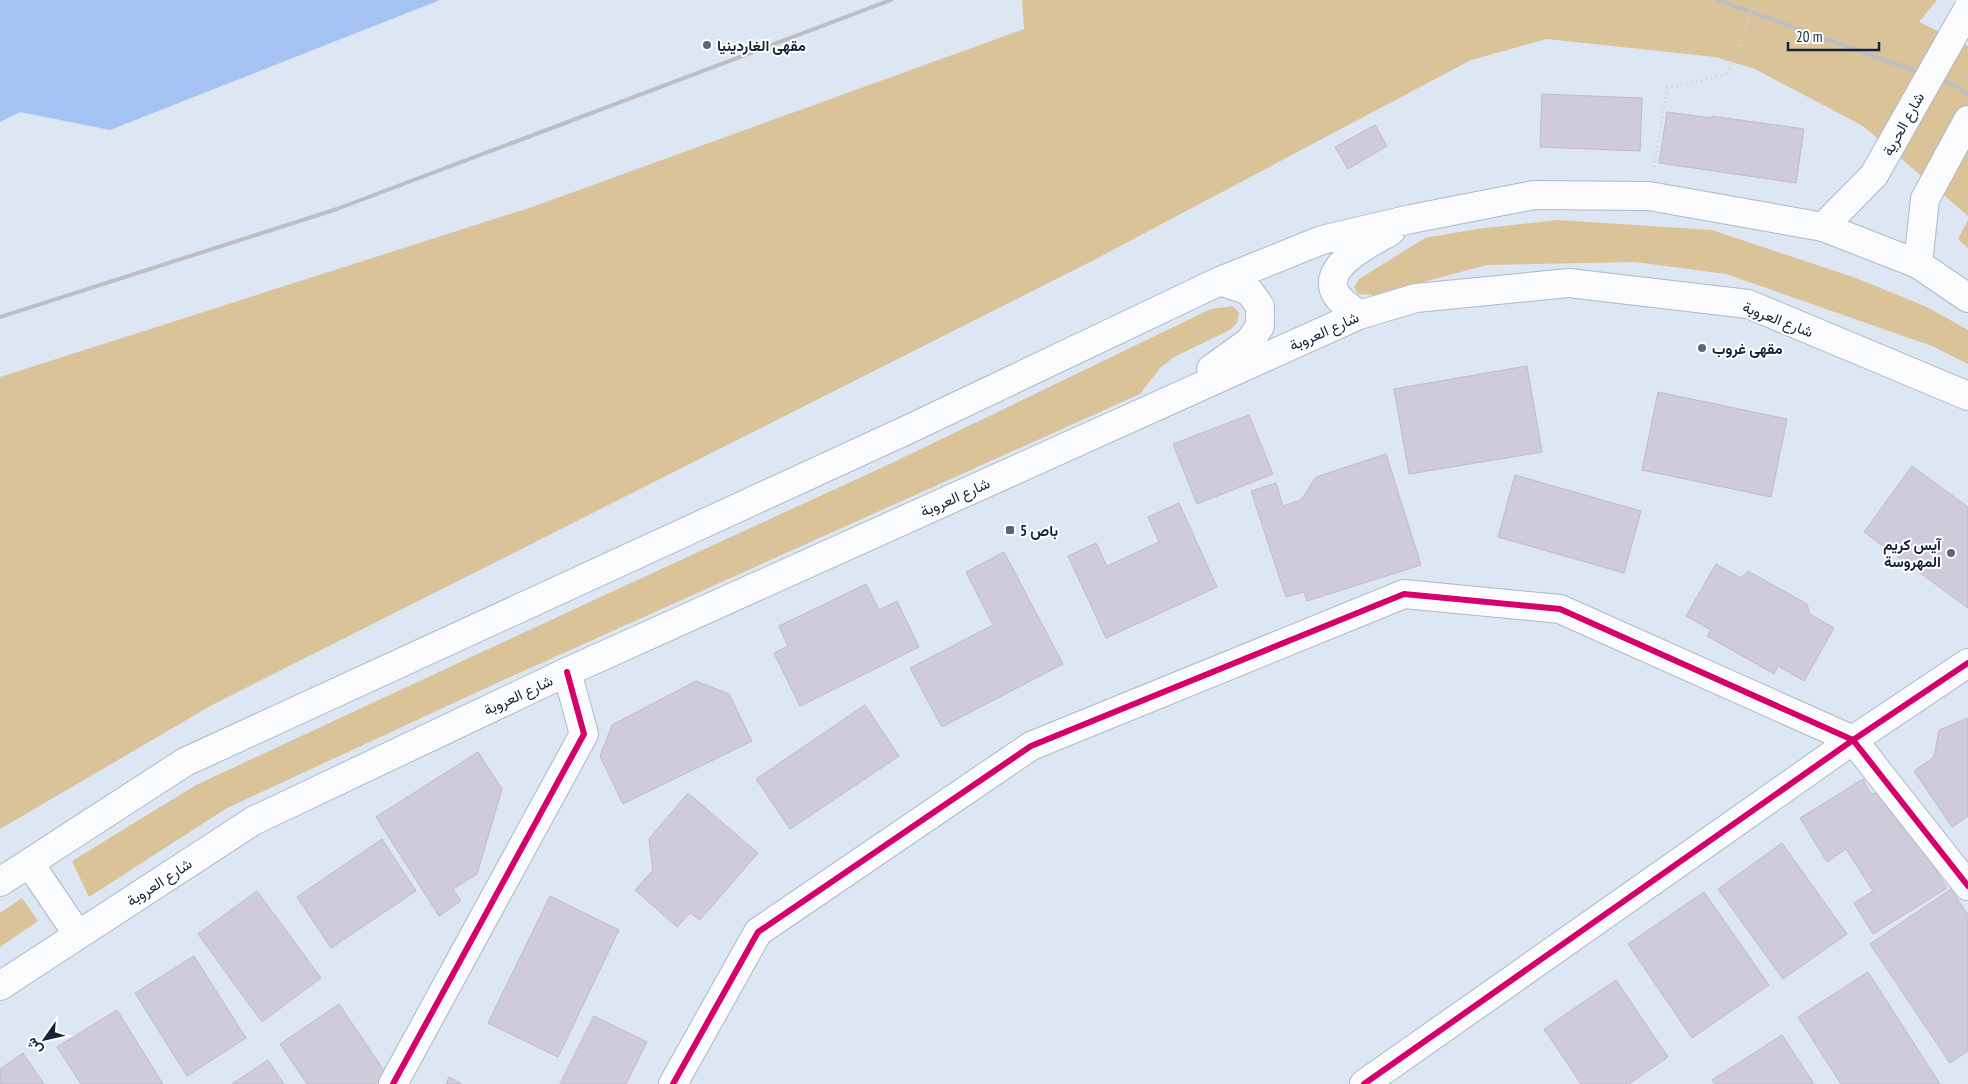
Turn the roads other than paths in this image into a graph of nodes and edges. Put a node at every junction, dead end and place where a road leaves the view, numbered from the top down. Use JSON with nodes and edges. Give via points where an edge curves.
{"nodes":[{"id":1,"x":1968,"y":9,"type":"edge"},
{"id":2,"x":1968,"y":120,"type":"edge"},
{"id":3,"x":1411,"y":219,"type":"junction"},
{"id":4,"x":1822,"y":227,"type":"junction"},
{"id":5,"x":1918,"y":264,"type":"junction"},
{"id":6,"x":1220,"y":281,"type":"junction"},
{"id":7,"x":1968,"y":298,"type":"edge"},
{"id":8,"x":1359,"y":315,"type":"junction"},
{"id":9,"x":1179,"y":396,"type":"junction"},
{"id":10,"x":1968,"y":396,"type":"edge"},
{"id":11,"x":1968,"y":663,"type":"edge"},
{"id":12,"x":567,"y":672,"type":"junction"},
{"id":13,"x":1853,"y":740,"type":"junction"},
{"id":14,"x":30,"y":864,"type":"junction"},
{"id":15,"x":0,"y":882,"type":"edge"},
{"id":16,"x":1968,"y":886,"type":"edge"},
{"id":17,"x":78,"y":935,"type":"junction"},
{"id":18,"x":0,"y":986,"type":"edge"},
{"id":19,"x":393,"y":1084,"type":"edge"},
{"id":20,"x":673,"y":1084,"type":"edge"},
{"id":21,"x":1364,"y":1084,"type":"edge"}],
"edges":[{"from":1,"to":4,"type":"main road","name":"شارع الحرية","bridge":true,"via":[[1874,175]]},
{"from":2,"to":5,"type":"main road","via":[[1925,198]]},
{"from":3,"to":4,"type":"main road","via":[[1534,196],[1649,196]]},
{"from":3,"to":6,"type":"main road","via":[[1322,240]]},
{"from":3,"to":8,"type":"main road","via":[[1343,262],[1334,275],[1334,289],[1340,299]]},
{"from":4,"to":5,"type":"main road"},
{"from":5,"to":7,"type":"main road"},
{"from":6,"to":9,"type":"main road","via":[[1249,291],[1260,306],[1260,326],[1250,341]]},
{"from":6,"to":14,"type":"main road","via":[[907,430],[185,762]]},
{"from":8,"to":9,"type":"main road","name":"شارع العروبة"},
{"from":8,"to":10,"type":"main road","name":"شارع العروبة","via":[[1416,298],[1569,283],[1748,304]]},
{"from":9,"to":12,"type":"main road","name":"شارع العروبة"},
{"from":11,"to":13,"type":"main road"},
{"from":12,"to":17,"type":"main road","name":"شارع العروبة","via":[[253,821]]},
{"from":12,"to":19,"type":"main road","via":[[584,734]]},
{"from":13,"to":16,"type":"main road"},
{"from":13,"to":20,"type":"main road","via":[[1560,609],[1404,594],[1032,746],[758,932]]},
{"from":13,"to":21,"type":"main road"},
{"from":14,"to":15,"type":"main road"},
{"from":14,"to":17,"type":"main road"},
{"from":17,"to":18,"type":"main road","name":"شارع العروبة"}]}
